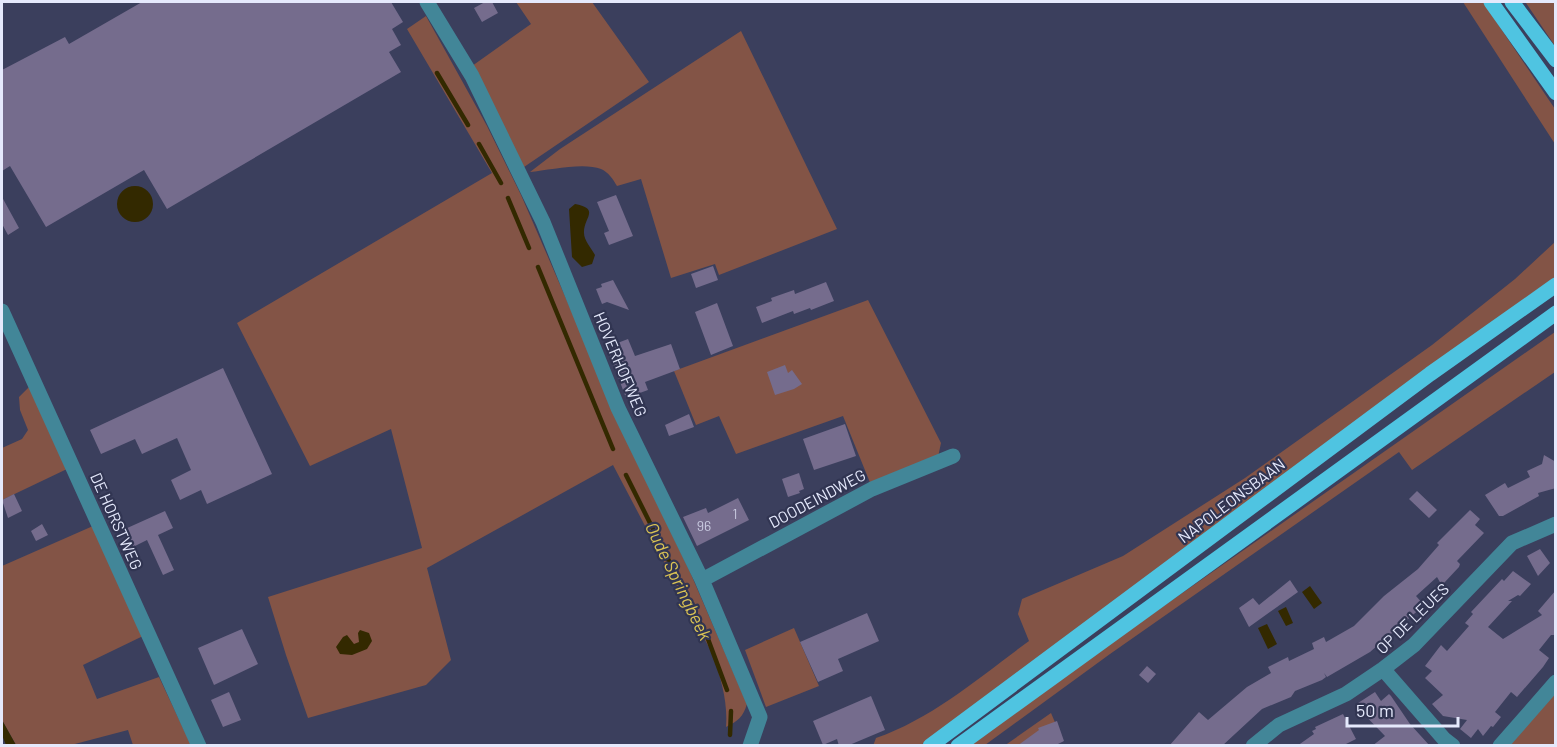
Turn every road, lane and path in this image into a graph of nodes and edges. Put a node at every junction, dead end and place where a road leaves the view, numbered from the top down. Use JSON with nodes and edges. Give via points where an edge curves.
{"nodes":[{"id":1,"x":427,"y":2,"type":"edge"},
{"id":2,"x":1491,"y":2,"type":"edge"},
{"id":3,"x":1512,"y":2,"type":"edge"},
{"id":4,"x":1556,"y":60,"type":"edge"},
{"id":5,"x":1556,"y":93,"type":"edge"},
{"id":6,"x":1556,"y":285,"type":"edge"},
{"id":7,"x":2,"y":310,"type":"edge"},
{"id":8,"x":1556,"y":313,"type":"edge"},
{"id":9,"x":953,"y":456,"type":"dead end"},
{"id":10,"x":1556,"y":524,"type":"edge"},
{"id":11,"x":702,"y":580,"type":"junction"},
{"id":12,"x":1383,"y":669,"type":"junction"},
{"id":13,"x":1556,"y":682,"type":"edge"},
{"id":14,"x":199,"y":746,"type":"edge"},
{"id":15,"x":750,"y":746,"type":"edge"},
{"id":16,"x":930,"y":746,"type":"edge"},
{"id":17,"x":958,"y":746,"type":"edge"},
{"id":18,"x":1253,"y":746,"type":"edge"},
{"id":19,"x":1453,"y":746,"type":"edge"},
{"id":20,"x":1500,"y":746,"type":"edge"}],
"edges":[{"from":1,"to":11,"type":"street","name":"HOVERHOFWEG","via":[[472,76],[543,222],[618,408]]},
{"from":2,"to":5,"type":"main road"},
{"from":3,"to":4,"type":"main road"},
{"from":6,"to":16,"type":"main road","name":"NAPOLEONSBAAN"},
{"from":7,"to":14,"type":"street","name":"DE HORSTWEG"},
{"from":8,"to":17,"type":"main road"},
{"from":9,"to":11,"type":"street","name":"DOODEINDWEG","via":[[872,489]]},
{"from":10,"to":12,"type":"street","name":"OP DE LEUES","via":[[1512,543],[1413,645]]},
{"from":11,"to":15,"type":"street","name":"HOVERHOFWEG","via":[[760,717]]},
{"from":12,"to":18,"type":"street","name":"OP DE LEUES","via":[[1346,694],[1279,724]]},
{"from":12,"to":19,"type":"street"},
{"from":13,"to":20,"type":"street"}]}
